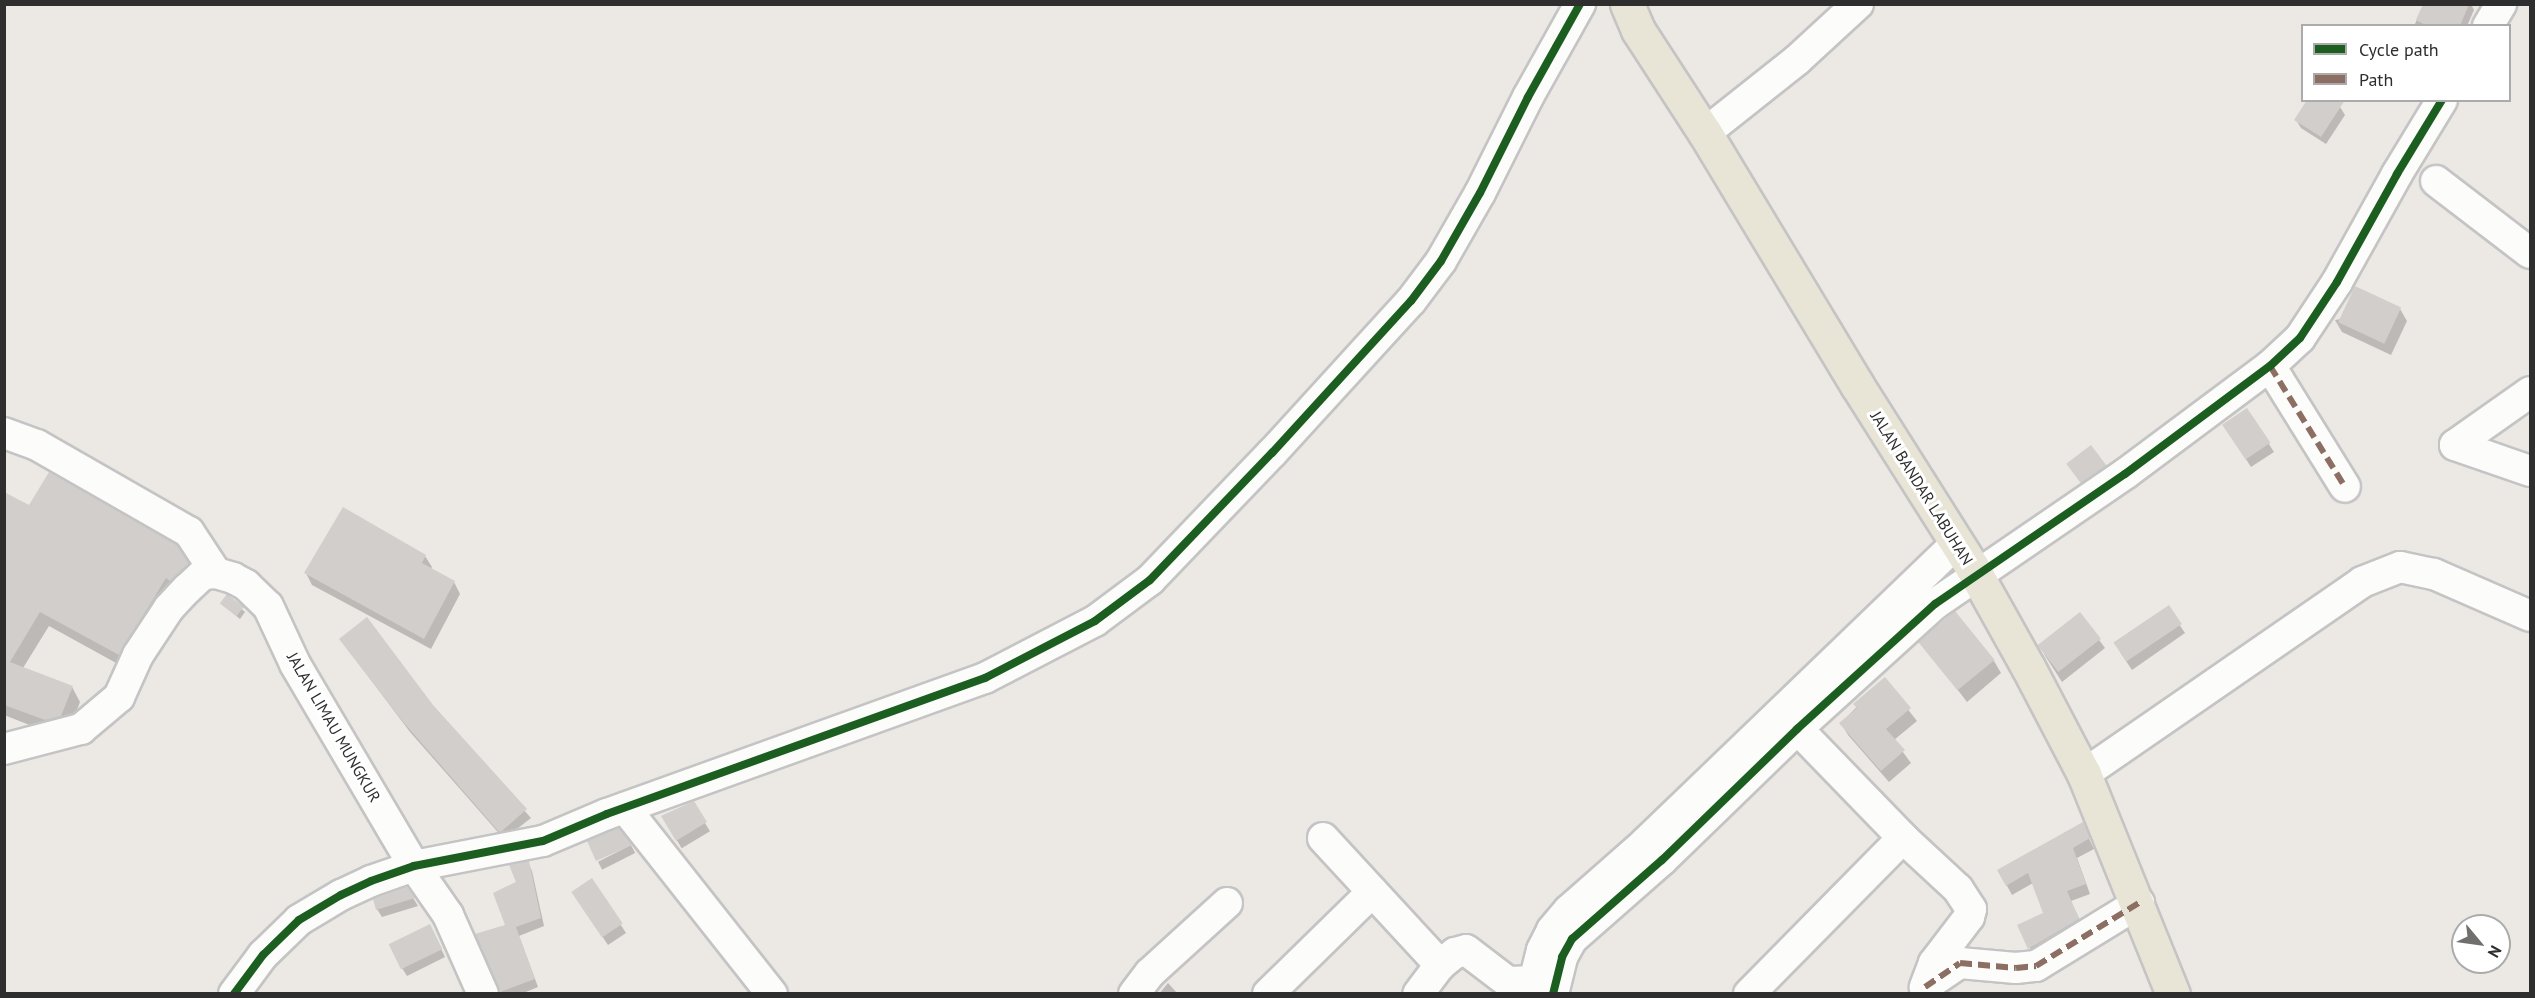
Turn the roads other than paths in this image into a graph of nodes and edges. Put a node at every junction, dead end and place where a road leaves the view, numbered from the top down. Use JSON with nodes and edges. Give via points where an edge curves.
{"nodes":[{"id":1,"x":1580,"y":4,"type":"edge"},
{"id":2,"x":1627,"y":4,"type":"edge"},
{"id":3,"x":1858,"y":4,"type":"edge"},
{"id":4,"x":2501,"y":4,"type":"edge"},
{"id":5,"x":2489,"y":24,"type":"edge"},
{"id":6,"x":2441,"y":102,"type":"edge"},
{"id":7,"x":1705,"y":134,"type":"junction"},
{"id":8,"x":2436,"y":181,"type":"dead end"},
{"id":9,"x":2530,"y":253,"type":"edge"},
{"id":10,"x":2270,"y":366,"type":"junction"},
{"id":11,"x":2530,"y":392,"type":"edge"},
{"id":12,"x":4,"y":433,"type":"edge"},
{"id":13,"x":2530,"y":471,"type":"edge"},
{"id":14,"x":2345,"y":487,"type":"dead end"},
{"id":15,"x":1957,"y":543,"type":"junction"},
{"id":16,"x":216,"y":573,"type":"junction"},
{"id":17,"x":1977,"y":575,"type":"junction"},
{"id":18,"x":2530,"y":616,"type":"edge"},
{"id":19,"x":1880,"y":637,"type":"junction"},
{"id":20,"x":1788,"y":720,"type":"junction"},
{"id":21,"x":4,"y":748,"type":"edge"},
{"id":22,"x":2084,"y":774,"type":"junction"},
{"id":23,"x":625,"y":808,"type":"junction"},
{"id":24,"x":1323,"y":838,"type":"dead end"},
{"id":25,"x":1903,"y":838,"type":"junction"},
{"id":26,"x":414,"y":866,"type":"junction"},
{"id":27,"x":1371,"y":892,"type":"junction"},
{"id":28,"x":1227,"y":903,"type":"dead end"},
{"id":29,"x":2139,"y":903,"type":"junction"},
{"id":30,"x":1440,"y":965,"type":"junction"},
{"id":31,"x":1922,"y":990,"type":"edge"},
{"id":32,"x":1546,"y":991,"type":"edge"},
{"id":33,"x":234,"y":993,"type":"edge"},
{"id":34,"x":483,"y":993,"type":"edge"},
{"id":35,"x":772,"y":993,"type":"edge"},
{"id":36,"x":1134,"y":993,"type":"edge"},
{"id":37,"x":1268,"y":993,"type":"edge"},
{"id":38,"x":1418,"y":993,"type":"edge"},
{"id":39,"x":1749,"y":993,"type":"edge"},
{"id":40,"x":2173,"y":993,"type":"edge"}],
"edges":[{"from":1,"to":23,"type":"street","via":[[1441,261],[1411,301],[1150,580],[1095,621],[985,678]]},
{"from":2,"to":7,"type":"main road","name":"JALAN BANDAR LABUHAN","via":[[1638,30]]},
{"from":3,"to":7,"type":"street","via":[[1797,60]]},
{"from":4,"to":5,"type":"street"},
{"from":6,"to":10,"type":"street","via":[[2337,282],[2300,338]]},
{"from":7,"to":15,"type":"main road","name":"JALAN BANDAR LABUHAN"},
{"from":8,"to":9,"type":"street"},
{"from":10,"to":14,"type":"street"},
{"from":10,"to":17,"type":"street","via":[[2125,474]]},
{"from":11,"to":13,"type":"street","via":[[2455,445]]},
{"from":12,"to":16,"type":"street","via":[[37,445],[189,532]]},
{"from":15,"to":17,"type":"main road","name":"JALAN BANDAR LABUHAN"},
{"from":15,"to":19,"type":"street"},
{"from":16,"to":21,"type":"street","via":[[203,574],[169,608],[138,655],[119,697],[81,729]]},
{"from":16,"to":26,"type":"street","name":"JALAN LIMAU MUNGKUR","via":[[246,585],[268,606],[295,664]]},
{"from":17,"to":19,"type":"street"},
{"from":17,"to":22,"type":"main road","name":"JALAN BANDAR LABUHAN"},
{"from":18,"to":22,"type":"street","via":[[2434,574],[2400,567],[2362,582]]},
{"from":19,"to":20,"type":"street"},
{"from":20,"to":25,"type":"street"},
{"from":20,"to":32,"type":"street","via":[[1569,910],[1542,950]]},
{"from":22,"to":29,"type":"main road","name":"JALAN BANDAR LABUHAN"},
{"from":23,"to":26,"type":"street","via":[[543,841]]},
{"from":23,"to":35,"type":"street"},
{"from":24,"to":27,"type":"street"},
{"from":25,"to":31,"type":"street","via":[[1958,890],[1971,909],[1934,963]]},
{"from":25,"to":39,"type":"street"},
{"from":26,"to":33,"type":"street","via":[[341,895],[299,921],[263,955]]},
{"from":26,"to":34,"type":"street","name":"JALAN LIMAU MUNGKUR","via":[[448,915]]},
{"from":27,"to":30,"type":"street"},
{"from":27,"to":37,"type":"street"},
{"from":28,"to":36,"type":"street","via":[[1150,973]]},
{"from":29,"to":31,"type":"street","via":[[2036,966],[1959,963]]},
{"from":29,"to":40,"type":"main road","name":"JALAN BANDAR LABUHAN"},
{"from":30,"to":32,"type":"street","via":[[1466,950],[1508,982]]},
{"from":30,"to":38,"type":"street"}]}
